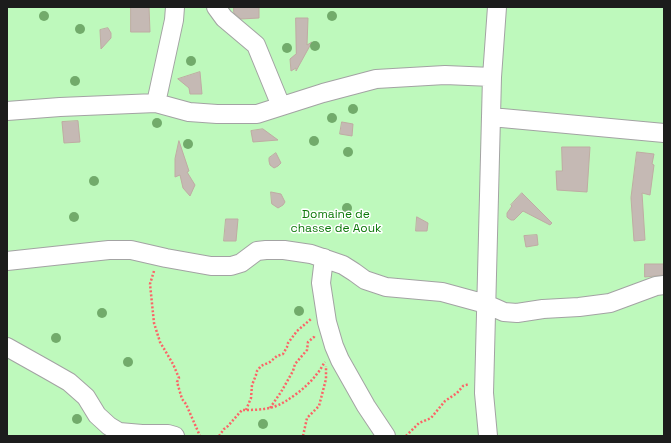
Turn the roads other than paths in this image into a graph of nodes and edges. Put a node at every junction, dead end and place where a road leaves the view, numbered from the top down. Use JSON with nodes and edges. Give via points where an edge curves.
{"nodes":[{"id":1,"x":175,"y":7,"type":"edge"},
{"id":2,"x":216,"y":7,"type":"edge"},
{"id":3,"x":497,"y":7,"type":"edge"},
{"id":4,"x":492,"y":77,"type":"junction"},
{"id":5,"x":156,"y":103,"type":"junction"},
{"id":6,"x":281,"y":106,"type":"junction"},
{"id":7,"x":7,"y":110,"type":"edge"},
{"id":8,"x":491,"y":118,"type":"junction"},
{"id":9,"x":664,"y":133,"type":"edge"},
{"id":10,"x":324,"y":258,"type":"junction"},
{"id":11,"x":7,"y":261,"type":"edge"},
{"id":12,"x":664,"y":285,"type":"edge"},
{"id":13,"x":486,"y":304,"type":"junction"},
{"id":14,"x":7,"y":346,"type":"edge"},
{"id":15,"x":175,"y":436,"type":"edge"},
{"id":16,"x":386,"y":436,"type":"edge"},
{"id":17,"x":488,"y":436,"type":"edge"}],
"edges":[{"from":1,"to":5,"type":"street"},
{"from":2,"to":6,"type":"street","via":[[224,18],[256,44]]},
{"from":3,"to":4,"type":"street"},
{"from":4,"to":6,"type":"street","via":[[445,75],[376,79]]},
{"from":4,"to":8,"type":"street"},
{"from":5,"to":6,"type":"street","via":[[189,112],[217,114],[257,114]]},
{"from":5,"to":7,"type":"street"},
{"from":8,"to":9,"type":"street"},
{"from":8,"to":13,"type":"street"},
{"from":10,"to":11,"type":"street","via":[[284,250],[266,250],[231,266],[211,266],[132,250],[109,250]]},
{"from":10,"to":13,"type":"street","via":[[343,265],[365,280],[386,287],[442,292]]},
{"from":10,"to":16,"type":"street","via":[[321,283],[334,346],[366,406]]},
{"from":12,"to":13,"type":"street","via":[[610,303],[580,307],[517,313],[504,312]]},
{"from":13,"to":17,"type":"street","via":[[484,393]]},
{"from":14,"to":15,"type":"street","via":[[69,382],[86,397],[97,415],[119,432]]}]}
